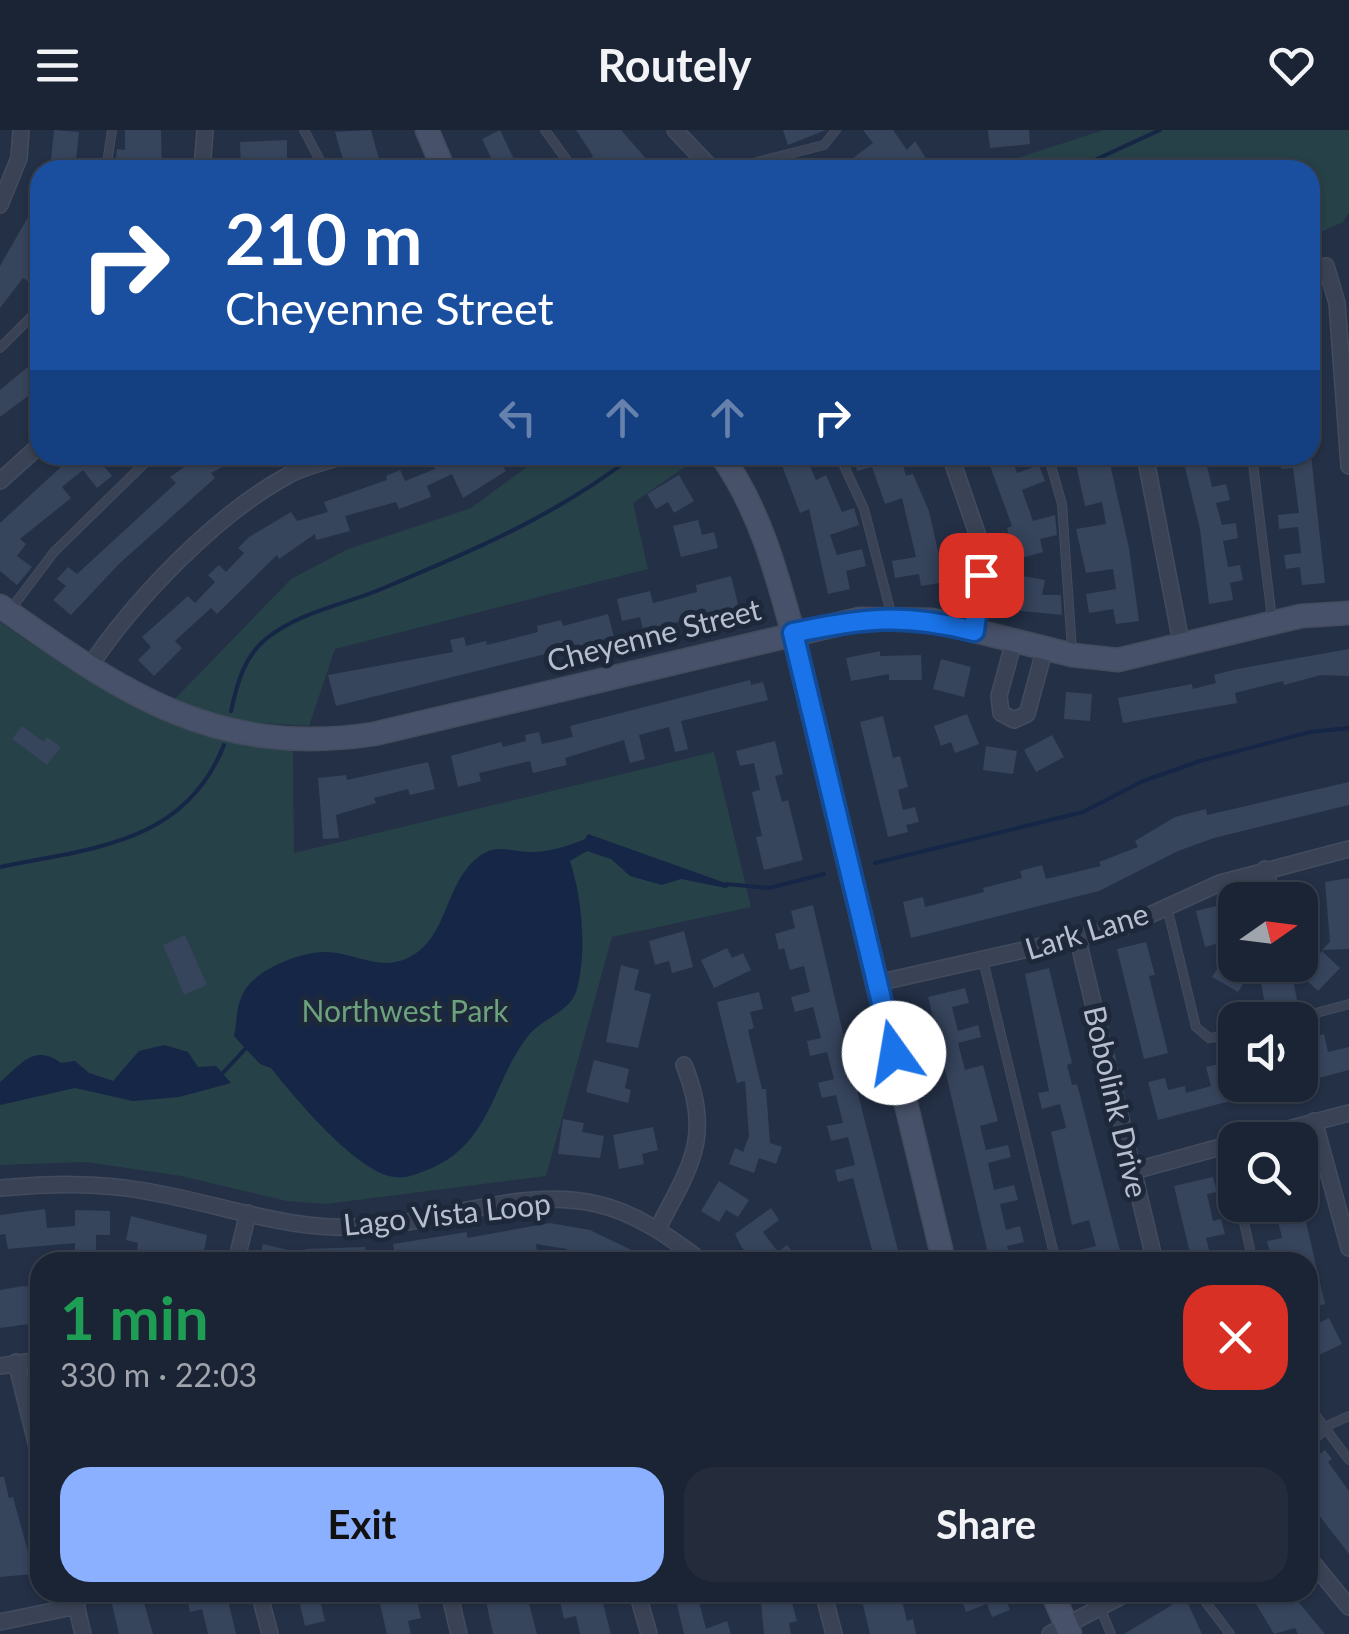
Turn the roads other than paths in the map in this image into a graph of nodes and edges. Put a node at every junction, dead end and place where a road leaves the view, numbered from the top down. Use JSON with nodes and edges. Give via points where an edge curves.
{"nodes":[{"id":1,"x":21,"y":130,"type":"edge"},
{"id":2,"x":112,"y":130,"type":"edge"},
{"id":3,"x":205,"y":130,"type":"edge"},
{"id":4,"x":304,"y":130,"type":"edge"},
{"id":5,"x":426,"y":130,"type":"edge"},
{"id":6,"x":545,"y":130,"type":"edge"},
{"id":7,"x":675,"y":130,"type":"edge"},
{"id":8,"x":836,"y":130,"type":"edge"},
{"id":9,"x":108,"y":160,"type":"edge"},
{"id":10,"x":203,"y":160,"type":"edge"},
{"id":11,"x":319,"y":160,"type":"edge"},
{"id":12,"x":440,"y":160,"type":"edge"},
{"id":13,"x":567,"y":160,"type":"edge"},
{"id":14,"x":704,"y":160,"type":"edge"},
{"id":15,"x":765,"y":160,"type":"edge"},
{"id":16,"x":0,"y":205,"type":"edge"},
{"id":17,"x":1326,"y":266,"type":"dead end"},
{"id":18,"x":30,"y":318,"type":"edge"},
{"id":19,"x":0,"y":348,"type":"edge"},
{"id":20,"x":30,"y":453,"type":"edge"},
{"id":21,"x":143,"y":465,"type":"edge"},
{"id":22,"x":316,"y":465,"type":"edge"},
{"id":23,"x":728,"y":465,"type":"edge"},
{"id":24,"x":844,"y":465,"type":"edge"},
{"id":25,"x":953,"y":465,"type":"edge"},
{"id":26,"x":1051,"y":465,"type":"edge"},
{"id":27,"x":1147,"y":465,"type":"edge"},
{"id":28,"x":1253,"y":465,"type":"edge"},
{"id":29,"x":1349,"y":466,"type":"edge"},
{"id":30,"x":0,"y":481,"type":"edge"},
{"id":31,"x":4,"y":609,"type":"edge"},
{"id":32,"x":1349,"y":613,"type":"edge"},
{"id":33,"x":892,"y":617,"type":"junction"},
{"id":34,"x":1273,"y":623,"type":"junction"},
{"id":35,"x":974,"y":631,"type":"junction"},
{"id":36,"x":793,"y":633,"type":"junction"},
{"id":37,"x":1014,"y":640,"type":"junction"},
{"id":38,"x":1182,"y":647,"type":"junction"},
{"id":39,"x":1045,"y":648,"type":"junction"},
{"id":40,"x":1072,"y":655,"type":"junction"},
{"id":41,"x":88,"y":668,"type":"junction"},
{"id":42,"x":1349,"y":849,"type":"edge"},
{"id":43,"x":1265,"y":869,"type":"junction"},
{"id":44,"x":1268,"y":882,"type":"edge"},
{"id":45,"x":1167,"y":907,"type":"junction"},
{"id":46,"x":1078,"y":940,"type":"junction"},
{"id":47,"x":983,"y":960,"type":"junction"},
{"id":48,"x":877,"y":983,"type":"junction"},
{"id":49,"x":1349,"y":1004,"type":"edge"},
{"id":50,"x":1318,"y":1012,"type":"edge"},
{"id":51,"x":1218,"y":1037,"type":"edge"},
{"id":52,"x":684,"y":1065,"type":"dead end"},
{"id":53,"x":1349,"y":1113,"type":"edge"},
{"id":54,"x":1314,"y":1121,"type":"junction"},
{"id":55,"x":1310,"y":1122,"type":"edge"},
{"id":56,"x":1218,"y":1148,"type":"edge"},
{"id":57,"x":1130,"y":1172,"type":"junction"},
{"id":58,"x":0,"y":1188,"type":"edge"},
{"id":59,"x":248,"y":1212,"type":"junction"},
{"id":60,"x":1244,"y":1222,"type":"edge"},
{"id":61,"x":658,"y":1228,"type":"junction"},
{"id":62,"x":1349,"y":1248,"type":"edge"},
{"id":63,"x":238,"y":1252,"type":"edge"},
{"id":64,"x":690,"y":1252,"type":"edge"},
{"id":65,"x":942,"y":1252,"type":"edge"},
{"id":66,"x":1054,"y":1252,"type":"edge"},
{"id":67,"x":1151,"y":1252,"type":"edge"},
{"id":68,"x":1251,"y":1252,"type":"edge"},
{"id":69,"x":8,"y":1364,"type":"edge"},
{"id":70,"x":1349,"y":1416,"type":"edge"},
{"id":71,"x":1318,"y":1420,"type":"edge"},
{"id":72,"x":30,"y":1429,"type":"edge"},
{"id":73,"x":1325,"y":1430,"type":"junction"},
{"id":74,"x":1318,"y":1436,"type":"edge"},
{"id":75,"x":1349,"y":1460,"type":"edge"},
{"id":76,"x":1318,"y":1569,"type":"edge"},
{"id":77,"x":65,"y":1602,"type":"edge"},
{"id":78,"x":76,"y":1602,"type":"edge"},
{"id":79,"x":262,"y":1602,"type":"edge"},
{"id":80,"x":452,"y":1602,"type":"edge"},
{"id":81,"x":640,"y":1602,"type":"edge"},
{"id":82,"x":826,"y":1602,"type":"edge"},
{"id":83,"x":1054,"y":1602,"type":"edge"},
{"id":84,"x":1114,"y":1602,"type":"edge"},
{"id":85,"x":1206,"y":1602,"type":"edge"},
{"id":86,"x":1349,"y":1607,"type":"edge"},
{"id":87,"x":1101,"y":1610,"type":"junction"},
{"id":88,"x":0,"y":1622,"type":"edge"},
{"id":89,"x":1062,"y":1632,"type":"edge"},
{"id":90,"x":83,"y":1634,"type":"edge"},
{"id":91,"x":270,"y":1634,"type":"edge"},
{"id":92,"x":460,"y":1634,"type":"edge"},
{"id":93,"x":649,"y":1634,"type":"edge"},
{"id":94,"x":834,"y":1634,"type":"edge"},
{"id":95,"x":1111,"y":1634,"type":"edge"},
{"id":96,"x":1230,"y":1634,"type":"edge"}],
"edges":[{"from":1,"to":16,"type":"street","via":[[19,158]]},
{"from":2,"to":9,"type":"lane"},
{"from":3,"to":10,"type":"street"},
{"from":4,"to":11,"type":"lane"},
{"from":5,"to":12,"type":"street"},
{"from":6,"to":13,"type":"lane"},
{"from":7,"to":14,"type":"street"},
{"from":8,"to":15,"type":"lane","via":[[824,145]]},
{"from":17,"to":29,"type":"street","via":[[1337,304]]},
{"from":18,"to":19,"type":"lane"},
{"from":20,"to":30,"type":"street"},
{"from":21,"to":31,"type":"lane"},
{"from":22,"to":41,"type":"street","via":[[250,501],[119,623]]},
{"from":23,"to":36,"type":"street","via":[[764,538]]},
{"from":24,"to":33,"type":"lane","via":[[864,510]]},
{"from":25,"to":35,"type":"street","via":[[978,536]]},
{"from":26,"to":40,"type":"lane","via":[[1062,504]]},
{"from":27,"to":38,"type":"street"},
{"from":28,"to":34,"type":"lane"},
{"from":31,"to":41,"type":"street","name":"Cheyenne Street"},
{"from":32,"to":34,"type":"street","name":"Cheyenne Street"},
{"from":33,"to":35,"type":"street","name":"Cheyenne Street"},
{"from":33,"to":36,"type":"street","name":"Cheyenne Street"},
{"from":34,"to":38,"type":"street","name":"Cheyenne Street"},
{"from":35,"to":37,"type":"street","name":"Cheyenne Street"},
{"from":36,"to":41,"type":"street","name":"Cheyenne Street","via":[[338,740],[262,738],[190,720]]},
{"from":36,"to":48,"type":"street"},
{"from":37,"to":39,"type":"street","name":"Cheyenne Street"},
{"from":37,"to":39,"type":"street","via":[[999,696],[1001,713],[1014,720],[1026,714]]},
{"from":38,"to":40,"type":"street","name":"Cheyenne Street","via":[[1118,660]]},
{"from":39,"to":40,"type":"street","name":"Cheyenne Street"},
{"from":42,"to":43,"type":"street","name":"Lark Lane"},
{"from":43,"to":44,"type":"street"},
{"from":43,"to":45,"type":"street","name":"Lark Lane"},
{"from":45,"to":46,"type":"street","name":"Lark Lane"},
{"from":45,"to":51,"type":"lane","via":[[1196,1027]]},
{"from":46,"to":47,"type":"street","name":"Lark Lane"},
{"from":46,"to":57,"type":"street","name":"Bobolink Drive"},
{"from":47,"to":48,"type":"street","name":"Lark Lane"},
{"from":47,"to":66,"type":"lane"},
{"from":48,"to":65,"type":"street"},
{"from":49,"to":50,"type":"lane"},
{"from":52,"to":61,"type":"street","via":[[700,1132],[696,1154]]},
{"from":53,"to":54,"type":"street"},
{"from":54,"to":55,"type":"street"},
{"from":54,"to":62,"type":"street"},
{"from":56,"to":57,"type":"street"},
{"from":57,"to":67,"type":"street","name":"Bobolink Drive"},
{"from":58,"to":59,"type":"street","name":"Lago Vista Loop","via":[[91,1183]]},
{"from":59,"to":61,"type":"street","name":"Lago Vista Loop","via":[[280,1225],[332,1228],[518,1202],[596,1203]]},
{"from":59,"to":63,"type":"street"},
{"from":60,"to":68,"type":"lane"},
{"from":61,"to":64,"type":"street","name":"Lago Vista Loop"},
{"from":69,"to":72,"type":"street"},
{"from":70,"to":73,"type":"lane"},
{"from":71,"to":73,"type":"lane"},
{"from":73,"to":74,"type":"lane"},
{"from":73,"to":75,"type":"lane"},
{"from":76,"to":86,"type":"street"},
{"from":77,"to":88,"type":"street"},
{"from":78,"to":90,"type":"street"},
{"from":79,"to":91,"type":"street"},
{"from":80,"to":92,"type":"street"},
{"from":81,"to":93,"type":"street"},
{"from":82,"to":94,"type":"street"},
{"from":83,"to":89,"type":"street"},
{"from":84,"to":87,"type":"street"},
{"from":85,"to":96,"type":"lane"},
{"from":87,"to":89,"type":"street"},
{"from":87,"to":95,"type":"lane"}]}
